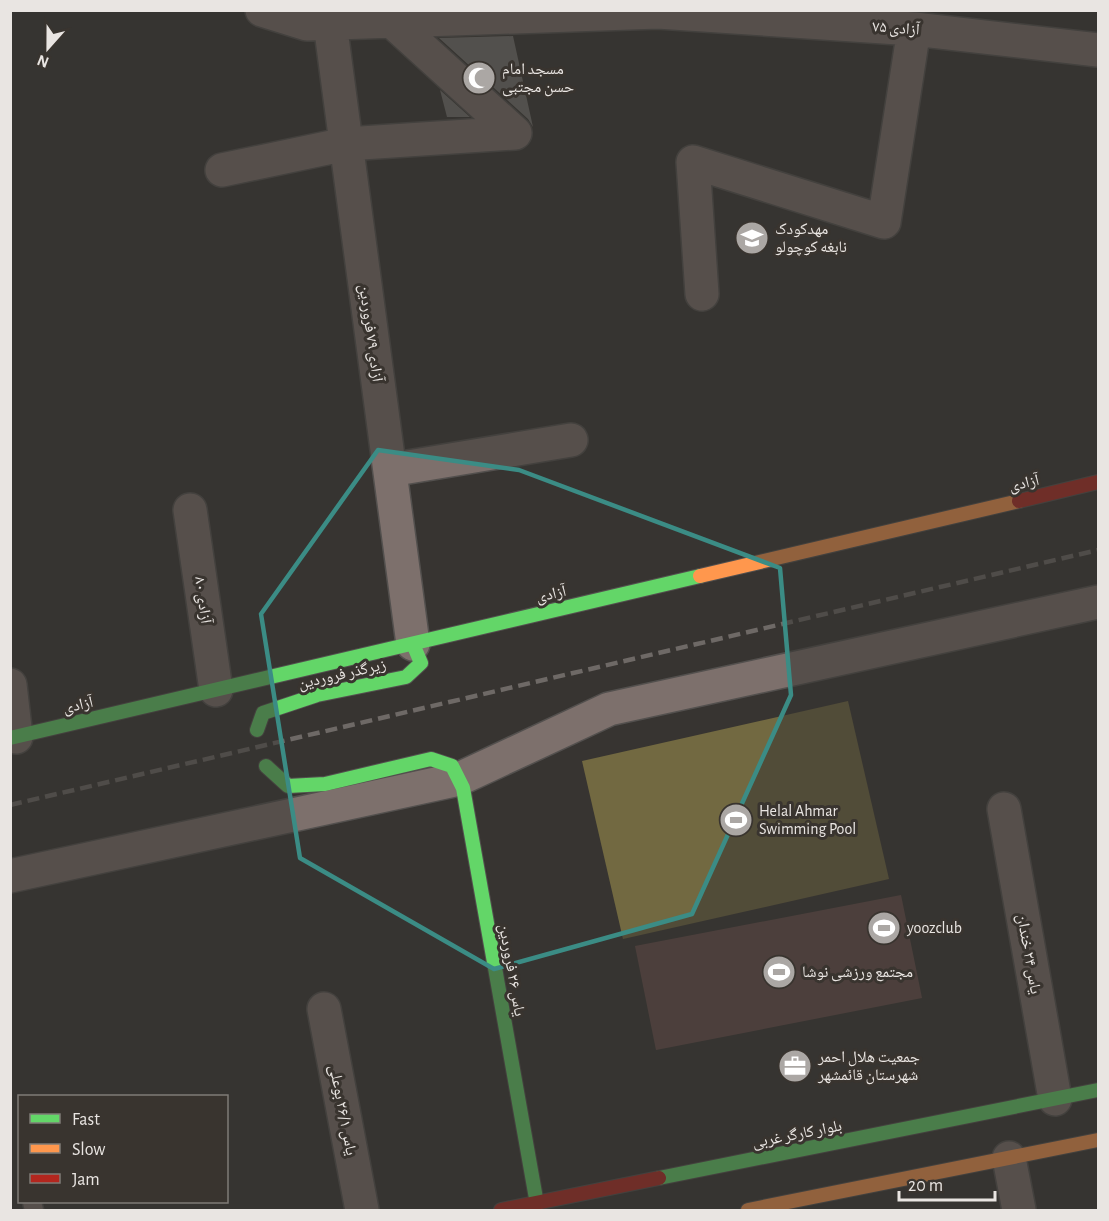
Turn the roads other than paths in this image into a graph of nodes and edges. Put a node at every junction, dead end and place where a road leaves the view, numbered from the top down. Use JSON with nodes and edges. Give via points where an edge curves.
{"nodes":[{"id":1,"x":262,"y":10,"type":"edge"},
{"id":2,"x":380,"y":10,"type":"edge"},
{"id":3,"x":330,"y":23,"type":"junction"},
{"id":4,"x":989,"y":24,"type":"edge"},
{"id":5,"x":914,"y":29,"type":"junction"},
{"id":6,"x":1098,"y":50,"type":"edge"},
{"id":7,"x":346,"y":144,"type":"junction"},
{"id":8,"x":222,"y":170,"type":"dead end"},
{"id":9,"x":702,"y":294,"type":"dead end"},
{"id":10,"x":572,"y":440,"type":"dead end"},
{"id":11,"x":390,"y":470,"type":"junction"},
{"id":12,"x":1098,"y":482,"type":"edge"},
{"id":13,"x":190,"y":510,"type":"dead end"},
{"id":14,"x":1098,"y":602,"type":"edge"},
{"id":15,"x":413,"y":644,"type":"junction"},
{"id":16,"x":10,"y":685,"type":"edge"},
{"id":17,"x":216,"y":690,"type":"junction"},
{"id":18,"x":257,"y":730,"type":"dead end"},
{"id":19,"x":14,"y":737,"type":"edge"},
{"id":20,"x":266,"y":766,"type":"dead end"},
{"id":21,"x":459,"y":779,"type":"junction"},
{"id":22,"x":1004,"y":809,"type":"dead end"},
{"id":23,"x":10,"y":876,"type":"edge"},
{"id":24,"x":324,"y":1009,"type":"dead end"},
{"id":25,"x":1098,"y":1090,"type":"edge"},
{"id":26,"x":1055,"y":1099,"type":"junction"},
{"id":27,"x":1098,"y":1140,"type":"edge"},
{"id":28,"x":1010,"y":1158,"type":"junction"},
{"id":29,"x":537,"y":1204,"type":"junction"},
{"id":30,"x":362,"y":1210,"type":"edge"},
{"id":31,"x":501,"y":1210,"type":"edge"},
{"id":32,"x":748,"y":1210,"type":"edge"},
{"id":33,"x":1019,"y":1210,"type":"edge"}],
"edges":[{"from":1,"to":3,"type":"street","name":"آزادی ۷۵","via":[[307,24]]},
{"from":2,"to":7,"type":"street","via":[[515,134]]},
{"from":3,"to":5,"type":"street","name":"آزادی ۷۵","via":[[658,12]]},
{"from":3,"to":7,"type":"street","name":"آزادی ۷۹ فروردین"},
{"from":4,"to":5,"type":"street","name":"آزادی ۷۵"},
{"from":4,"to":6,"type":"street","name":"آزادی ۷۵"},
{"from":5,"to":9,"type":"street","via":[[885,222],[693,162]]},
{"from":7,"to":8,"type":"street"},
{"from":7,"to":11,"type":"street","name":"آزادی ۷۹ فروردین"},
{"from":10,"to":11,"type":"street"},
{"from":11,"to":15,"type":"street","name":"آزادی ۷۹ فروردین"},
{"from":12,"to":15,"type":"street","name":"آزادی"},
{"from":13,"to":17,"type":"street","name":"آزادی ۸۰"},
{"from":14,"to":21,"type":"street","via":[[609,709]]},
{"from":15,"to":17,"type":"street","name":"آزادی"},
{"from":15,"to":18,"type":"street","name":"زیرگذر فروردین","via":[[421,663],[406,677],[316,695],[263,713]]},
{"from":16,"to":19,"type":"street"},
{"from":17,"to":19,"type":"street","name":"آزادی"},
{"from":20,"to":21,"type":"street","via":[[288,786],[325,784],[431,759],[452,766]]},
{"from":21,"to":23,"type":"street"},
{"from":21,"to":29,"type":"street","name":"یاس ۲۶ فروردین"},
{"from":22,"to":26,"type":"street","name":"یاس ۲۴ خندان"},
{"from":24,"to":30,"type":"street","name":"یاس ۲۶/۱ بوعلی"},
{"from":25,"to":26,"type":"street","name":"بلوار کارگر غربی"},
{"from":26,"to":29,"type":"street","name":"بلوار کارگر غربی"},
{"from":27,"to":28,"type":"street"},
{"from":28,"to":32,"type":"street"},
{"from":28,"to":33,"type":"street"},
{"from":29,"to":31,"type":"street","name":"بلوار کارگر غربی"}]}
